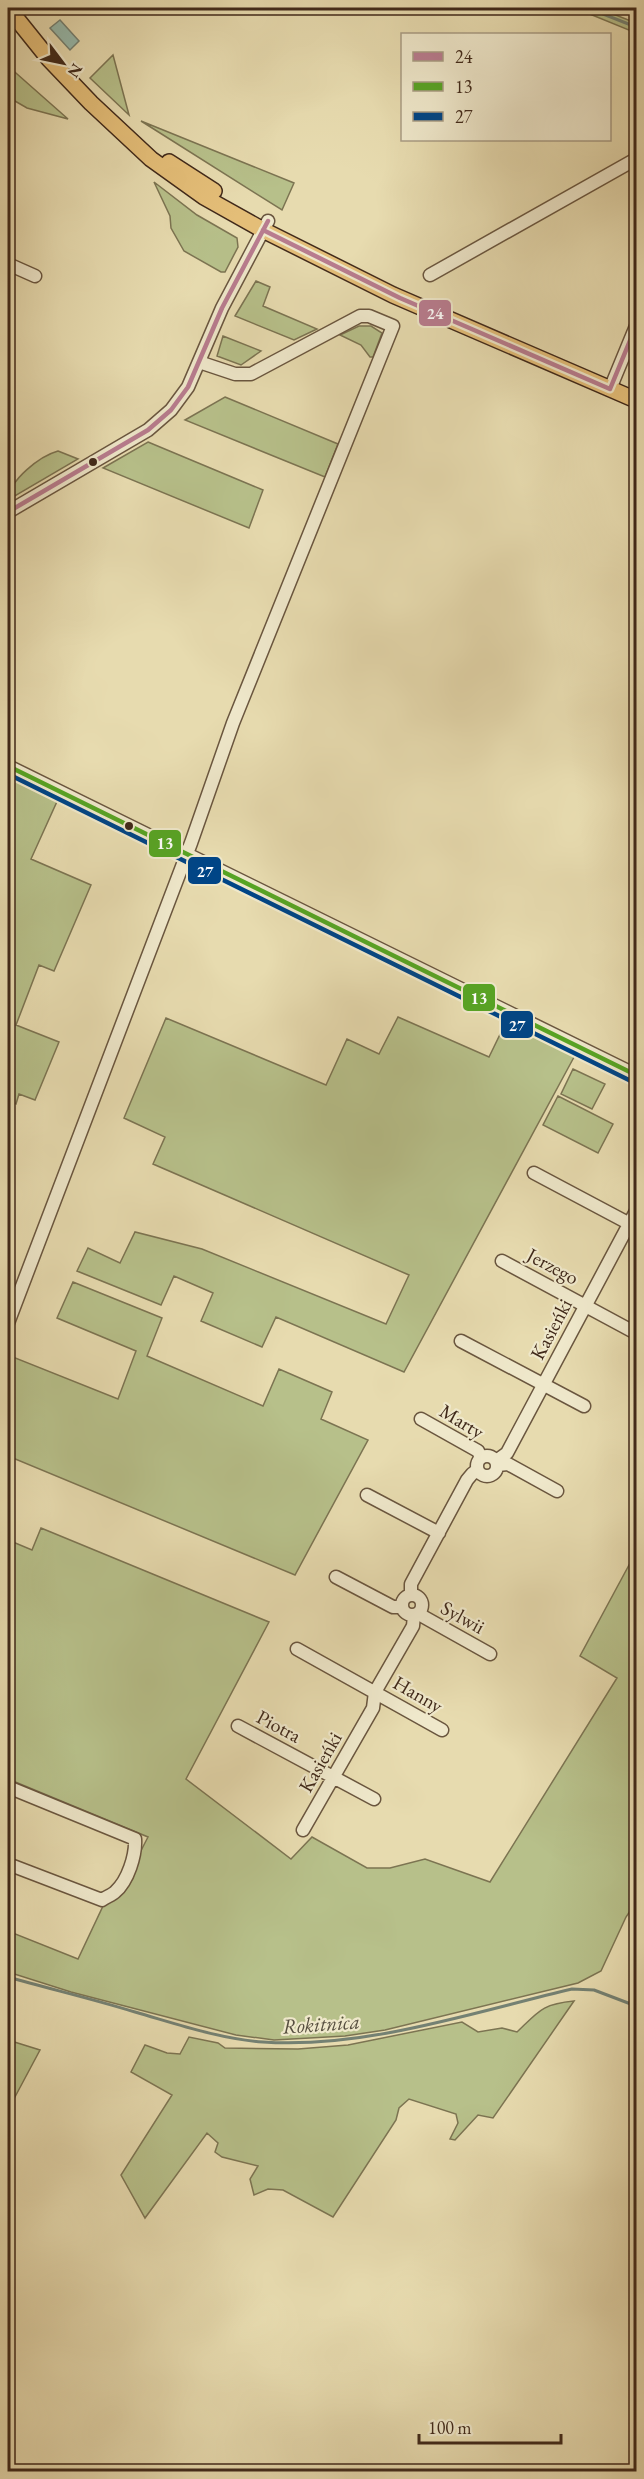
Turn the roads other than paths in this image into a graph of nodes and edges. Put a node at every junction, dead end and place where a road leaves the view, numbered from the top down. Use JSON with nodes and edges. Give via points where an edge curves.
{"nodes":[{"id":1,"x":8,"y":8,"type":"edge"},
{"id":2,"x":636,"y":159,"type":"edge"},
{"id":3,"x":265,"y":226,"type":"junction"},
{"id":4,"x":8,"y":264,"type":"edge"},
{"id":5,"x":430,"y":275,"type":"dead end"},
{"id":6,"x":35,"y":276,"type":"dead end"},
{"id":7,"x":636,"y":326,"type":"edge"},
{"id":8,"x":199,"y":362,"type":"junction"},
{"id":9,"x":612,"y":385,"type":"junction"},
{"id":10,"x":636,"y":389,"type":"edge"},
{"id":11,"x":636,"y":400,"type":"edge"},
{"id":12,"x":8,"y":512,"type":"edge"},
{"id":13,"x":8,"y":766,"type":"edge"},
{"id":14,"x":186,"y":853,"type":"junction"},
{"id":15,"x":636,"y":1075,"type":"edge"},
{"id":16,"x":534,"y":1173,"type":"dead end"},
{"id":17,"x":636,"y":1211,"type":"edge"},
{"id":18,"x":630,"y":1224,"type":"junction"},
{"id":19,"x":502,"y":1261,"type":"dead end"},
{"id":20,"x":585,"y":1305,"type":"junction"},
{"id":21,"x":8,"y":1323,"type":"edge"},
{"id":22,"x":632,"y":1331,"type":"dead end"},
{"id":23,"x":461,"y":1341,"type":"dead end"},
{"id":24,"x":543,"y":1385,"type":"junction"},
{"id":25,"x":584,"y":1406,"type":"dead end"},
{"id":26,"x":421,"y":1419,"type":"dead end"},
{"id":27,"x":481,"y":1458,"type":"junction"},
{"id":28,"x":497,"y":1463,"type":"junction"},
{"id":29,"x":477,"y":1470,"type":"junction"},
{"id":30,"x":557,"y":1491,"type":"dead end"},
{"id":31,"x":367,"y":1495,"type":"dead end"},
{"id":32,"x":439,"y":1533,"type":"junction"},
{"id":33,"x":336,"y":1576,"type":"dead end"},
{"id":34,"x":411,"y":1594,"type":"junction"},
{"id":35,"x":402,"y":1607,"type":"junction"},
{"id":36,"x":417,"y":1614,"type":"junction"},
{"id":37,"x":297,"y":1649,"type":"dead end"},
{"id":38,"x":490,"y":1654,"type":"dead end"},
{"id":39,"x":375,"y":1692,"type":"junction"},
{"id":40,"x":238,"y":1726,"type":"dead end"},
{"id":41,"x":442,"y":1730,"type":"dead end"},
{"id":42,"x":334,"y":1777,"type":"junction"},
{"id":43,"x":8,"y":1787,"type":"edge"},
{"id":44,"x":374,"y":1799,"type":"dead end"},
{"id":45,"x":303,"y":1830,"type":"dead end"},
{"id":46,"x":8,"y":1864,"type":"edge"}],
"edges":[{"from":1,"to":3,"type":"main road","via":[[63,74],[122,130]]},
{"from":2,"to":5,"type":"street"},
{"from":3,"to":8,"type":"street"},
{"from":3,"to":9,"type":"main road"},
{"from":4,"to":6,"type":"street"},
{"from":7,"to":9,"type":"street"},
{"from":8,"to":12,"type":"street","via":[[188,387],[161,420]]},
{"from":8,"to":14,"type":"street","via":[[227,372],[251,374],[360,316],[393,326],[233,723]]},
{"from":9,"to":10,"type":"main road"},
{"from":9,"to":11,"type":"main road"},
{"from":13,"to":14,"type":"street"},
{"from":14,"to":15,"type":"street"},
{"from":14,"to":21,"type":"street"},
{"from":16,"to":18,"type":"street"},
{"from":17,"to":18,"type":"street","name":"Kasieńki"},
{"from":18,"to":20,"type":"street","name":"Kasieńki"},
{"from":19,"to":20,"type":"street","name":"Jerzego"},
{"from":20,"to":22,"type":"street","name":"Jerzego"},
{"from":20,"to":24,"type":"street","name":"Kasieńki"},
{"from":23,"to":24,"type":"street"},
{"from":24,"to":25,"type":"street"},
{"from":24,"to":28,"type":"street","name":"Kasieńki","via":[[507,1453]]},
{"from":26,"to":27,"type":"street","name":"Marty","via":[[478,1451]]},
{"from":27,"to":28,"type":"street","via":[[490,1456]]},
{"from":27,"to":29,"type":"street"},
{"from":28,"to":29,"type":"street","via":[[494,1474],[488,1477]]},
{"from":28,"to":30,"type":"street","via":[[508,1464]]},
{"from":29,"to":32,"type":"street","via":[[467,1480]]},
{"from":31,"to":32,"type":"street"},
{"from":32,"to":34,"type":"street","via":[[411,1584]]},
{"from":33,"to":35,"type":"street","via":[[393,1607]]},
{"from":34,"to":35,"type":"street","via":[[403,1600]]},
{"from":34,"to":36,"type":"street","via":[[422,1600]]},
{"from":35,"to":36,"type":"street","via":[[405,1613]]},
{"from":36,"to":38,"type":"street","name":"Sylwii"},
{"from":36,"to":39,"type":"street","name":"Kasieńki","via":[[414,1626]]},
{"from":37,"to":39,"type":"street","name":"Hanny"},
{"from":39,"to":41,"type":"street","name":"Hanny"},
{"from":39,"to":42,"type":"street","name":"Kasieńki","via":[[373,1708]]},
{"from":40,"to":42,"type":"street","name":"Piotra"},
{"from":42,"to":44,"type":"street","name":"Piotra"},
{"from":42,"to":45,"type":"street","name":"Kasieńki"},
{"from":43,"to":46,"type":"street","via":[[135,1839],[136,1851],[116,1892],[102,1900]]}]}
